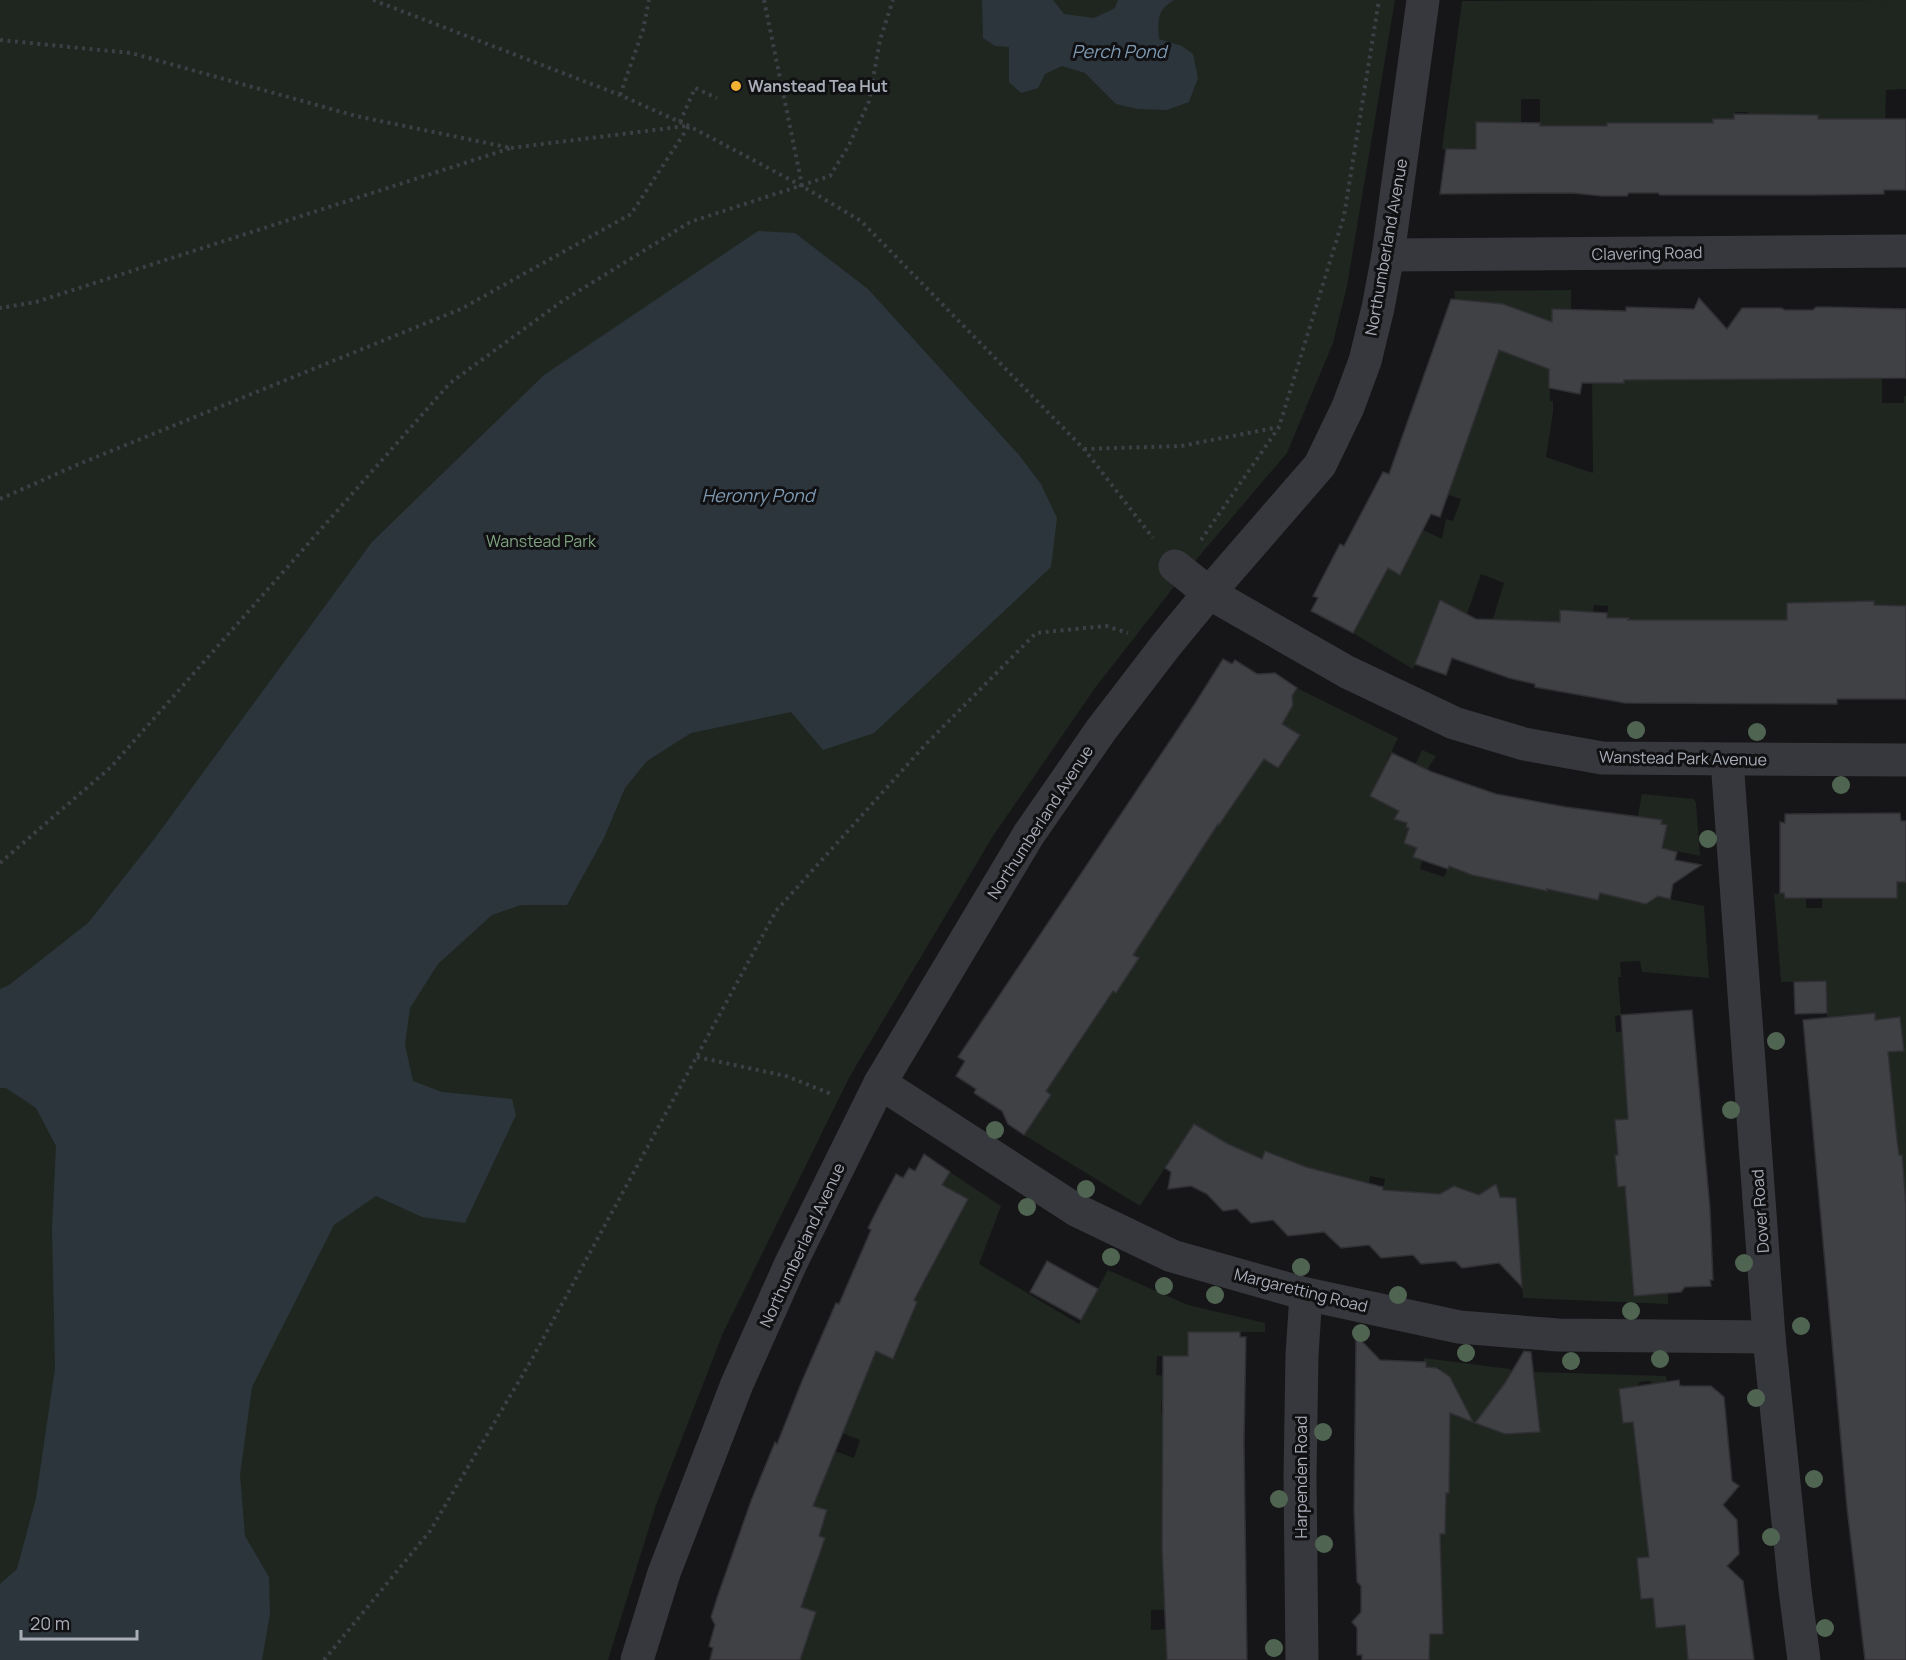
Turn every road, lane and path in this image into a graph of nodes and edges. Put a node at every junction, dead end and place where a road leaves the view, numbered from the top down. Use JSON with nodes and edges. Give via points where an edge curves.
{"nodes":[{"id":1,"x":373,"y":0,"type":"edge"},
{"id":2,"x":649,"y":0,"type":"edge"},
{"id":3,"x":764,"y":0,"type":"edge"},
{"id":4,"x":893,"y":0,"type":"edge"},
{"id":5,"x":1379,"y":0,"type":"edge"},
{"id":6,"x":1423,"y":0,"type":"edge"},
{"id":7,"x":0,"y":40,"type":"edge"},
{"id":8,"x":620,"y":95,"type":"junction"},
{"id":9,"x":717,"y":98,"type":"dead end"},
{"id":10,"x":680,"y":122,"type":"junction"},
{"id":11,"x":688,"y":126,"type":"junction"},
{"id":12,"x":511,"y":148,"type":"junction"},
{"id":13,"x":802,"y":186,"type":"junction"},
{"id":14,"x":1906,"y":251,"type":"edge"},
{"id":15,"x":1388,"y":255,"type":"junction"},
{"id":16,"x":0,"y":308,"type":"edge"},
{"id":17,"x":1279,"y":427,"type":"junction"},
{"id":18,"x":1084,"y":448,"type":"junction"},
{"id":19,"x":0,"y":499,"type":"edge"},
{"id":20,"x":1198,"y":543,"type":"dead end"},
{"id":21,"x":1175,"y":566,"type":"joint"},
{"id":22,"x":1209,"y":593,"type":"junction"},
{"id":23,"x":1167,"y":644,"type":"junction"},
{"id":24,"x":1726,"y":760,"type":"junction"},
{"id":25,"x":1906,"y":760,"type":"edge"},
{"id":26,"x":0,"y":862,"type":"edge"},
{"id":27,"x":697,"y":1057,"type":"junction"},
{"id":28,"x":880,"y":1083,"type":"junction"},
{"id":29,"x":865,"y":1114,"type":"junction"},
{"id":30,"x":1306,"y":1294,"type":"junction"},
{"id":31,"x":1769,"y":1337,"type":"junction"},
{"id":32,"x":324,"y":1660,"type":"edge"},
{"id":33,"x":637,"y":1660,"type":"edge"},
{"id":34,"x":1302,"y":1660,"type":"edge"},
{"id":35,"x":1804,"y":1660,"type":"edge"}],
"edges":[{"from":1,"to":8,"type":"path"},
{"from":2,"to":8,"type":"path","via":[[643,30]]},
{"from":3,"to":13,"type":"path"},
{"from":4,"to":13,"type":"path","via":[[880,40],[869,101],[849,145],[830,176]]},
{"from":5,"to":17,"type":"path","via":[[1344,216]]},
{"from":6,"to":15,"type":"street","name":"Northumberland Avenue"},
{"from":7,"to":12,"type":"path","via":[[131,52],[356,116]]},
{"from":8,"to":10,"type":"path"},
{"from":9,"to":10,"type":"path","via":[[695,88]]},
{"from":10,"to":11,"type":"path"},
{"from":11,"to":12,"type":"path"},
{"from":11,"to":13,"type":"path"},
{"from":11,"to":19,"type":"path","via":[[631,213],[461,309]]},
{"from":12,"to":16,"type":"path","via":[[36,302]]},
{"from":13,"to":18,"type":"path","via":[[861,221]]},
{"from":13,"to":26,"type":"path","via":[[690,222],[561,302],[450,383],[111,767]]},
{"from":14,"to":15,"type":"street","name":"Clavering Road"},
{"from":15,"to":22,"type":"street","name":"Northumberland Avenue","via":[[1365,361],[1320,465]]},
{"from":17,"to":18,"type":"path","via":[[1181,446]]},
{"from":17,"to":20,"type":"path"},
{"from":18,"to":21,"type":"path"},
{"from":21,"to":22,"type":"street","name":"Wanstead Park Avenue"},
{"from":22,"to":23,"type":"street","name":"Northumberland Avenue"},
{"from":22,"to":24,"type":"street","name":"Wanstead Park Avenue","via":[[1347,672],[1454,723],[1524,744],[1602,758]]},
{"from":23,"to":27,"type":"path","via":[[1106,626],[1036,633],[925,745],[776,911]]},
{"from":23,"to":28,"type":"street","name":"Northumberland Avenue","via":[[1029,834]]},
{"from":24,"to":25,"type":"street","name":"Wanstead Park Avenue"},
{"from":24,"to":31,"type":"street","name":"Dover Road"},
{"from":27,"to":29,"type":"path","via":[[786,1076],[840,1097]]},
{"from":27,"to":32,"type":"path","via":[[532,1359],[430,1531]]},
{"from":28,"to":29,"type":"street","name":"Northumberland Avenue"},
{"from":28,"to":30,"type":"street","name":"Margaretting Road","via":[[1076,1210],[1172,1256]]},
{"from":29,"to":33,"type":"street","name":"Northumberland Avenue","via":[[791,1263],[737,1384],[664,1573]]},
{"from":30,"to":31,"type":"street","name":"Margaretting Road","via":[[1459,1327],[1558,1335]]},
{"from":30,"to":34,"type":"street","name":"Harpenden Road","via":[[1301,1410]]},
{"from":31,"to":35,"type":"street","name":"Dover Road"}]}
